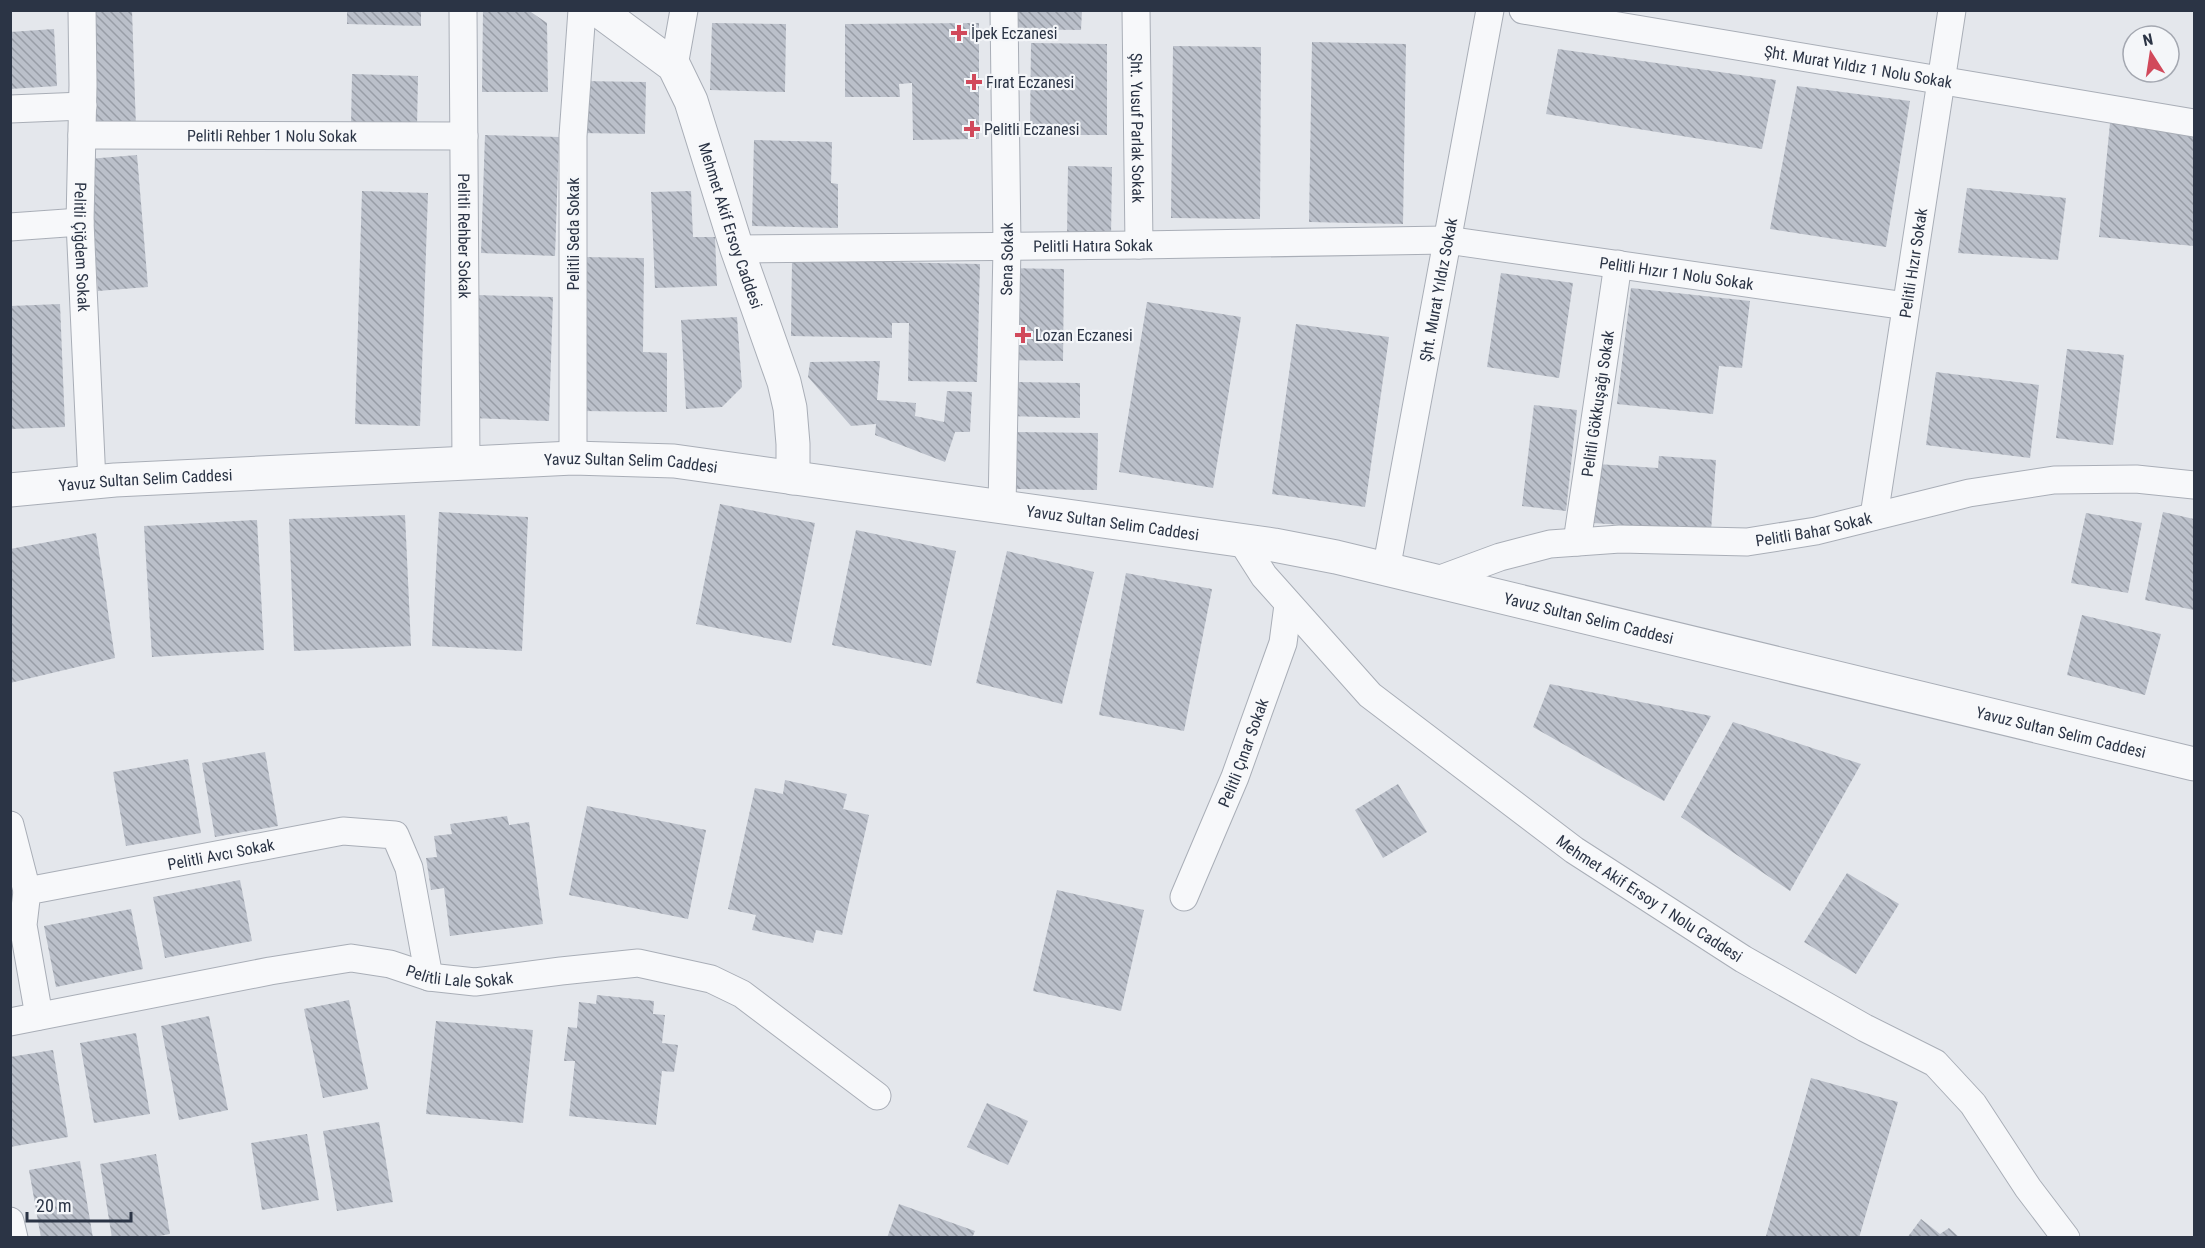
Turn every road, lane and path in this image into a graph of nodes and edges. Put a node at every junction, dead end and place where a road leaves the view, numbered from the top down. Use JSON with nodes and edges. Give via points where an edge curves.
{"nodes":[{"id":1,"x":81,"y":10,"type":"edge"},
{"id":2,"x":463,"y":10,"type":"edge"},
{"id":3,"x":582,"y":10,"type":"edge"},
{"id":4,"x":598,"y":10,"type":"edge"},
{"id":5,"x":684,"y":10,"type":"edge"},
{"id":6,"x":1004,"y":10,"type":"edge"},
{"id":7,"x":1136,"y":10,"type":"edge"},
{"id":8,"x":1490,"y":10,"type":"edge"},
{"id":9,"x":1524,"y":10,"type":"edge"},
{"id":10,"x":1952,"y":10,"type":"edge"},
{"id":11,"x":674,"y":66,"type":"junction"},
{"id":12,"x":1941,"y":81,"type":"junction"},
{"id":13,"x":83,"y":106,"type":"junction"},
{"id":14,"x":10,"y":109,"type":"edge"},
{"id":15,"x":2194,"y":123,"type":"edge"},
{"id":16,"x":82,"y":135,"type":"junction"},
{"id":17,"x":464,"y":136,"type":"junction"},
{"id":18,"x":80,"y":222,"type":"junction"},
{"id":19,"x":10,"y":227,"type":"edge"},
{"id":20,"x":1447,"y":240,"type":"junction"},
{"id":21,"x":1139,"y":245,"type":"junction"},
{"id":22,"x":1006,"y":246,"type":"junction"},
{"id":23,"x":736,"y":249,"type":"junction"},
{"id":24,"x":1618,"y":264,"type":"junction"},
{"id":25,"x":1906,"y":306,"type":"junction"},
{"id":26,"x":573,"y":458,"type":"junction"},
{"id":27,"x":465,"y":464,"type":"junction"},
{"id":28,"x":793,"y":478,"type":"junction"},
{"id":29,"x":92,"y":482,"type":"junction"},
{"id":30,"x":2194,"y":485,"type":"edge"},
{"id":31,"x":10,"y":490,"type":"edge"},
{"id":32,"x":1002,"y":508,"type":"junction"},
{"id":33,"x":1874,"y":516,"type":"junction"},
{"id":34,"x":1241,"y":540,"type":"junction"},
{"id":35,"x":1576,"y":542,"type":"junction"},
{"id":36,"x":1386,"y":570,"type":"junction"},
{"id":37,"x":1435,"y":581,"type":"junction"},
{"id":38,"x":1288,"y":605,"type":"junction"},
{"id":39,"x":2194,"y":764,"type":"edge"},
{"id":40,"x":10,"y":825,"type":"edge"},
{"id":41,"x":27,"y":891,"type":"junction"},
{"id":42,"x":1185,"y":897,"type":"dead end"},
{"id":43,"x":429,"y":977,"type":"junction"},
{"id":44,"x":39,"y":1016,"type":"junction"},
{"id":45,"x":10,"y":1022,"type":"edge"},
{"id":46,"x":877,"y":1096,"type":"dead end"},
{"id":47,"x":10,"y":1221,"type":"edge"},
{"id":48,"x":14,"y":1238,"type":"edge"},
{"id":49,"x":2066,"y":1238,"type":"edge"}],
"edges":[{"from":1,"to":13,"type":"street","name":"Pelitli Çiğdem Sokak"},
{"from":2,"to":17,"type":"street","name":"Pelitli Rehber Sokak"},
{"from":3,"to":26,"type":"street","name":"Pelitli Seda Sokak","via":[[573,136]]},
{"from":4,"to":11,"type":"street","name":"Mehmet Akif Ersoy Caddesi"},
{"from":5,"to":11,"type":"street"},
{"from":6,"to":22,"type":"street","name":"Sena Sokak"},
{"from":7,"to":21,"type":"street","name":"Şht. Yusuf Parlak Sokak"},
{"from":8,"to":20,"type":"street","name":"Şht. Murat Yıldız Sokak"},
{"from":9,"to":12,"type":"street","name":"Şht. Murat Yıldız 1 Nolu Sokak"},
{"from":10,"to":12,"type":"street","name":"Pelitli Hızır Sokak"},
{"from":11,"to":23,"type":"street","name":"Mehmet Akif Ersoy Caddesi","via":[[692,102]]},
{"from":12,"to":15,"type":"street","name":"Şht. Murat Yıldız 1 Nolu Sokak"},
{"from":12,"to":25,"type":"street","name":"Pelitli Hızır Sokak"},
{"from":13,"to":14,"type":"street"},
{"from":13,"to":16,"type":"street","name":"Pelitli Çiğdem Sokak"},
{"from":16,"to":17,"type":"street","name":"Pelitli Rehber 1 Nolu Sokak"},
{"from":16,"to":18,"type":"street","name":"Pelitli Çiğdem Sokak"},
{"from":17,"to":27,"type":"street","name":"Pelitli Rehber Sokak"},
{"from":18,"to":19,"type":"street"},
{"from":18,"to":29,"type":"street","name":"Pelitli Çiğdem Sokak"},
{"from":20,"to":21,"type":"street","name":"Pelitli Hatıra Sokak"},
{"from":20,"to":24,"type":"street","name":"Pelitli Hızır 1 Nolu Sokak"},
{"from":20,"to":36,"type":"street","name":"Şht. Murat Yıldız Sokak"},
{"from":21,"to":22,"type":"street","name":"Pelitli Hatıra Sokak"},
{"from":22,"to":23,"type":"street","name":"Pelitli Hatıra Sokak"},
{"from":22,"to":32,"type":"street","name":"Sena Sokak"},
{"from":23,"to":28,"type":"street","name":"Mehmet Akif Ersoy Caddesi","via":[[784,382],[791,417]]},
{"from":24,"to":25,"type":"street","name":"Pelitli Hızır 1 Nolu Sokak"},
{"from":24,"to":35,"type":"street","name":"Pelitli Gökkuşağı Sokak"},
{"from":25,"to":33,"type":"street","name":"Pelitli Hızır Sokak"},
{"from":26,"to":27,"type":"street","name":"Yavuz Sultan Selim Caddesi"},
{"from":26,"to":28,"type":"street","name":"Yavuz Sultan Selim Caddesi","via":[[674,461]]},
{"from":27,"to":29,"type":"street","name":"Yavuz Sultan Selim Caddesi"},
{"from":28,"to":32,"type":"street","name":"Yavuz Sultan Selim Caddesi"},
{"from":29,"to":31,"type":"street","name":"Yavuz Sultan Selim Caddesi"},
{"from":30,"to":33,"type":"street","name":"Pelitli Bahar Sokak","via":[[2136,479],[2054,480],[1970,493]]},
{"from":32,"to":34,"type":"street","name":"Yavuz Sultan Selim Caddesi"},
{"from":33,"to":35,"type":"street","name":"Pelitli Bahar Sokak","via":[[1816,531],[1747,542]]},
{"from":34,"to":36,"type":"street","name":"Yavuz Sultan Selim Caddesi"},
{"from":34,"to":38,"type":"street","name":"Mehmet Akif Ersoy 1 Nolu Caddesi","via":[[1263,576]]},
{"from":35,"to":37,"type":"street","name":"Pelitli Bahar Sokak","via":[[1500,556]]},
{"from":36,"to":37,"type":"street","name":"Yavuz Sultan Selim Caddesi"},
{"from":37,"to":39,"type":"street","name":"Yavuz Sultan Selim Caddesi"},
{"from":38,"to":42,"type":"street","name":"Pelitli Çınar Sokak","via":[[1283,643],[1235,777]]},
{"from":38,"to":49,"type":"street","name":"Mehmet Akif Ersoy 1 Nolu Caddesi","via":[[1371,694],[1574,850],[1743,959],[1935,1063],[1973,1104]]},
{"from":40,"to":41,"type":"street"},
{"from":41,"to":43,"type":"street","name":"Pelitli Avcı Sokak","via":[[344,831],[395,835],[409,868]]},
{"from":41,"to":44,"type":"street","via":[[23,925]]},
{"from":43,"to":44,"type":"street","name":"Pelitli Lale Sokak","via":[[390,964],[351,958]]},
{"from":43,"to":46,"type":"street","name":"Pelitli Lale Sokak","via":[[475,982],[639,963],[711,979],[742,994]]},
{"from":44,"to":45,"type":"street","name":"Pelitli Lale Sokak"},
{"from":47,"to":48,"type":"street"}]}
